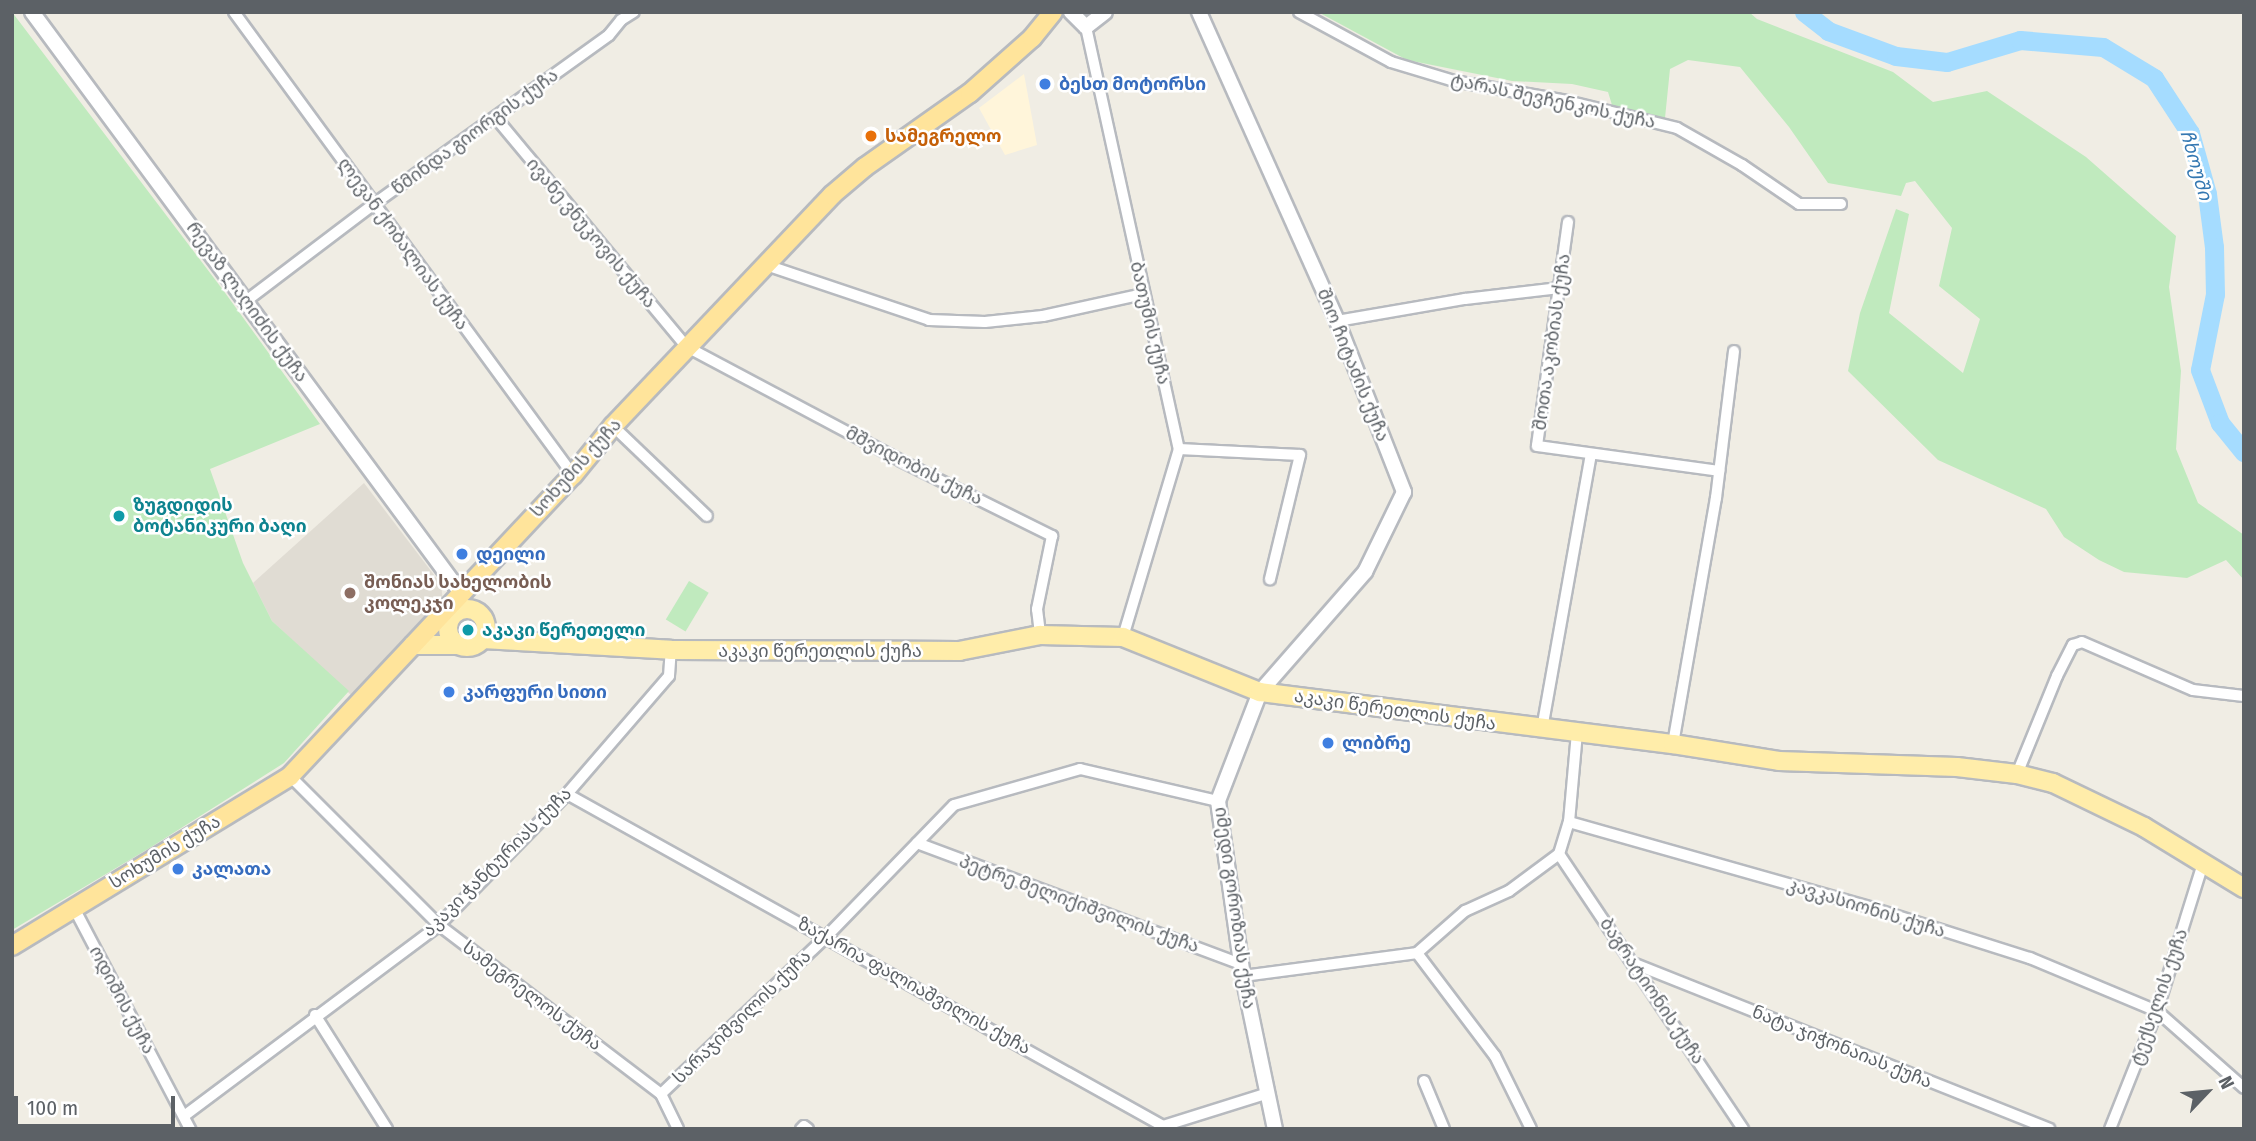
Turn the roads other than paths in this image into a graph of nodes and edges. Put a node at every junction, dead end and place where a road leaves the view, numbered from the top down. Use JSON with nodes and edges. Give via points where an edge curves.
{"nodes":[{"id":1,"x":32,"y":12,"type":"edge"},
{"id":2,"x":234,"y":12,"type":"edge"},
{"id":3,"x":634,"y":12,"type":"edge"},
{"id":4,"x":1053,"y":12,"type":"edge"},
{"id":5,"x":1071,"y":12,"type":"edge"},
{"id":6,"x":1105,"y":12,"type":"edge"},
{"id":7,"x":1199,"y":12,"type":"edge"},
{"id":8,"x":1299,"y":12,"type":"edge"},
{"id":9,"x":619,"y":16,"type":"edge"},
{"id":10,"x":1086,"y":27,"type":"junction"},
{"id":11,"x":496,"y":118,"type":"junction"},
{"id":12,"x":374,"y":204,"type":"junction"},
{"id":13,"x":1841,"y":204,"type":"dead end"},
{"id":14,"x":1568,"y":222,"type":"dead end"},
{"id":15,"x":766,"y":264,"type":"junction"},
{"id":16,"x":1559,"y":288,"type":"junction"},
{"id":17,"x":1143,"y":294,"type":"junction"},
{"id":18,"x":246,"y":301,"type":"junction"},
{"id":19,"x":1337,"y":321,"type":"junction"},
{"id":20,"x":687,"y":347,"type":"junction"},
{"id":21,"x":1734,"y":351,"type":"dead end"},
{"id":22,"x":613,"y":426,"type":"junction"},
{"id":23,"x":1179,"y":449,"type":"junction"},
{"id":24,"x":1591,"y":455,"type":"junction"},
{"id":25,"x":1719,"y":471,"type":"junction"},
{"id":26,"x":573,"y":475,"type":"junction"},
{"id":27,"x":707,"y":516,"type":"dead end"},
{"id":28,"x":1270,"y":579,"type":"dead end"},
{"id":29,"x":466,"y":587,"type":"junction"},
{"id":30,"x":480,"y":614,"type":"junction"},
{"id":31,"x":446,"y":618,"type":"junction"},
{"id":32,"x":502,"y":631,"type":"junction"},
{"id":33,"x":1040,"y":635,"type":"junction"},
{"id":34,"x":1123,"y":636,"type":"junction"},
{"id":35,"x":483,"y":639,"type":"junction"},
{"id":36,"x":527,"y":642,"type":"junction"},
{"id":37,"x":414,"y":645,"type":"junction"},
{"id":38,"x":458,"y":645,"type":"junction"},
{"id":39,"x":671,"y":650,"type":"junction"},
{"id":40,"x":1260,"y":692,"type":"junction"},
{"id":41,"x":2244,"y":696,"type":"edge"},
{"id":42,"x":1542,"y":729,"type":"junction"},
{"id":43,"x":1577,"y":732,"type":"junction"},
{"id":44,"x":1674,"y":744,"type":"junction"},
{"id":45,"x":2017,"y":774,"type":"junction"},
{"id":46,"x":290,"y":776,"type":"junction"},
{"id":47,"x":567,"y":794,"type":"junction"},
{"id":48,"x":1218,"y":801,"type":"junction"},
{"id":49,"x":1569,"y":822,"type":"junction"},
{"id":50,"x":918,"y":844,"type":"junction"},
{"id":51,"x":1559,"y":854,"type":"junction"},
{"id":52,"x":2203,"y":863,"type":"junction"},
{"id":53,"x":2244,"y":888,"type":"edge"},
{"id":54,"x":74,"y":908,"type":"junction"},
{"id":55,"x":439,"y":925,"type":"junction"},
{"id":56,"x":827,"y":936,"type":"junction"},
{"id":57,"x":12,"y":946,"type":"edge"},
{"id":58,"x":1417,"y":953,"type":"junction"},
{"id":59,"x":1635,"y":964,"type":"junction"},
{"id":60,"x":1242,"y":970,"type":"junction"},
{"id":61,"x":2157,"y":1012,"type":"junction"},
{"id":62,"x":315,"y":1015,"type":"junction"},
{"id":63,"x":1424,"y":1081,"type":"dead end"},
{"id":64,"x":2244,"y":1088,"type":"edge"},
{"id":65,"x":1268,"y":1093,"type":"junction"},
{"id":66,"x":661,"y":1094,"type":"junction"},
{"id":67,"x":184,"y":1116,"type":"junction"},
{"id":68,"x":1161,"y":1128,"type":"edge"},
{"id":69,"x":190,"y":1129,"type":"edge"},
{"id":70,"x":387,"y":1129,"type":"edge"},
{"id":71,"x":678,"y":1129,"type":"edge"},
{"id":72,"x":801,"y":1129,"type":"edge"},
{"id":73,"x":808,"y":1129,"type":"edge"},
{"id":74,"x":1275,"y":1129,"type":"edge"},
{"id":75,"x":1444,"y":1129,"type":"edge"},
{"id":76,"x":1531,"y":1129,"type":"edge"},
{"id":77,"x":1743,"y":1129,"type":"edge"},
{"id":78,"x":2049,"y":1129,"type":"edge"},
{"id":79,"x":2110,"y":1129,"type":"edge"}],
"edges":[{"from":1,"to":18,"type":"street","name":"რევაზ ლაღიძის ქუჩა"},
{"from":2,"to":12,"type":"street","name":"ლევან ქობალიას ქუჩა"},
{"from":3,"to":9,"type":"street","name":"წმინდა გიორგის ქუჩა"},
{"from":4,"to":15,"type":"highway","name":"სოხუმის ქუჩა","via":[[1032,38],[970,93],[832,195]]},
{"from":5,"to":10,"type":"street"},
{"from":6,"to":10,"type":"street"},
{"from":7,"to":19,"type":"street","name":"შიო ჩიტაძის ქუჩა"},
{"from":8,"to":13,"type":"street","name":"ტარას შევჩენკოს ქუჩა","via":[[1391,62],[1454,81],[1567,101],[1677,128],[1799,204]]},
{"from":9,"to":11,"type":"street","name":"წმინდა გიორგის ქუჩა","via":[[609,35]]},
{"from":10,"to":17,"type":"street","name":"ბათუმის ქუჩა"},
{"from":11,"to":12,"type":"street","name":"წმინდა გიორგის ქუჩა"},
{"from":11,"to":20,"type":"street","name":"ივანე ვნუკოვის ქუჩა"},
{"from":12,"to":18,"type":"street","name":"წმინდა გიორგის ქუჩა"},
{"from":12,"to":26,"type":"street","name":"ლევან ქობალიას ქუჩა"},
{"from":14,"to":16,"type":"street","name":"შოთა აკობიას ქუჩა"},
{"from":15,"to":17,"type":"street","via":[[929,320],[985,323],[1043,316]]},
{"from":15,"to":20,"type":"highway","name":"სოხუმის ქუჩა"},
{"from":16,"to":19,"type":"street"},
{"from":16,"to":24,"type":"street","name":"შოთა აკობიას ქუჩა","via":[[1537,446]]},
{"from":17,"to":23,"type":"street","name":"ბათუმის ქუჩა"},
{"from":18,"to":29,"type":"street","name":"რევაზ ლაღიძის ქუჩა"},
{"from":19,"to":40,"type":"street","name":"შიო ჩიტაძის ქუჩა","via":[[1404,492],[1366,572]]},
{"from":20,"to":22,"type":"highway","name":"სოხუმის ქუჩა"},
{"from":20,"to":33,"type":"street","name":"მშვიდობის ქუჩა","via":[[1052,536],[1037,609]]},
{"from":21,"to":25,"type":"street"},
{"from":22,"to":26,"type":"highway","name":"სოხუმის ქუჩა"},
{"from":22,"to":27,"type":"street"},
{"from":23,"to":28,"type":"street","via":[[1300,455]]},
{"from":23,"to":34,"type":"street","name":"ბათუმის ქუჩა"},
{"from":24,"to":25,"type":"street","name":"შოთა აკობიას ქუჩა"},
{"from":24,"to":42,"type":"street"},
{"from":25,"to":44,"type":"street"},
{"from":26,"to":29,"type":"highway","name":"სოხუმის ქუჩა"},
{"from":29,"to":30,"type":"main road"},
{"from":29,"to":31,"type":"highway","name":"სოხუმის ქუჩა"},
{"from":29,"to":32,"type":"main road"},
{"from":30,"to":31,"type":"main road","via":[[462,609]]},
{"from":30,"to":32,"type":"main road"},
{"from":30,"to":35,"type":"main road","via":[[486,632]]},
{"from":31,"to":37,"type":"highway","name":"სოხუმის ქუჩა"},
{"from":31,"to":38,"type":"main road","via":[[452,641]]},
{"from":32,"to":36,"type":"main road"},
{"from":33,"to":34,"type":"main road","name":"აკაკი წერეთლის ქუჩა"},
{"from":33,"to":39,"type":"main road","name":"აკაკი წერეთლის ქუჩა","via":[[959,651]]},
{"from":34,"to":40,"type":"main road","name":"აკაკი წერეთლის ქუჩა"},
{"from":35,"to":36,"type":"main road","name":"აკაკი წერეთლის ქუჩა"},
{"from":35,"to":38,"type":"main road","via":[[476,645]]},
{"from":36,"to":39,"type":"main road","name":"აკაკი წერეთლის ქუჩა"},
{"from":37,"to":38,"type":"main road"},
{"from":37,"to":46,"type":"highway","name":"სოხუმის ქუჩა"},
{"from":39,"to":47,"type":"street","name":"აკაკი ჭანტურიას ქუჩა","via":[[669,676]]},
{"from":40,"to":42,"type":"main road","name":"აკაკი წერეთლის ქუჩა"},
{"from":40,"to":48,"type":"street","name":"იმედი გოროზიას ქუჩა"},
{"from":41,"to":45,"type":"street","via":[[2193,690],[2082,642],[2073,645]]},
{"from":42,"to":43,"type":"main road","name":"აკაკი წერეთლის ქუჩა"},
{"from":43,"to":44,"type":"main road","name":"აკაკი წერეთლის ქუჩა"},
{"from":43,"to":49,"type":"street"},
{"from":44,"to":45,"type":"main road","name":"აკაკი წერეთლის ქუჩა","via":[[1779,761],[1957,767]]},
{"from":45,"to":52,"type":"main road","name":"აკაკი წერეთლის ქუჩა","via":[[2053,783],[2144,827]]},
{"from":46,"to":54,"type":"highway","name":"სოხუმის ქუჩა"},
{"from":46,"to":55,"type":"street","name":"სამეგრელოს ქუჩა"},
{"from":47,"to":55,"type":"street","name":"აკაკი ჭანტურიას ქუჩა"},
{"from":47,"to":56,"type":"street","name":"ზაქარია ფალიაშვილის ქუჩა"},
{"from":48,"to":50,"type":"street","name":"სარაჯიშვილის ქუჩა","via":[[1080,769],[954,805]]},
{"from":48,"to":60,"type":"street","name":"იმედი გოროზიას ქუჩა"},
{"from":49,"to":51,"type":"street"},
{"from":49,"to":61,"type":"street","name":"კავკასიონის ქუჩა","via":[[2030,958]]},
{"from":50,"to":56,"type":"street","name":"სარაჯიშვილის ქუჩა"},
{"from":50,"to":60,"type":"street","name":"პეტრე მელიქიშვილის ქუჩა"},
{"from":51,"to":58,"type":"street","via":[[1509,891],[1465,911]]},
{"from":51,"to":59,"type":"street","name":"ბაგრატიონის ქუჩა"},
{"from":52,"to":53,"type":"main road","name":"აკაკი წერეთლის ქუჩა"},
{"from":52,"to":61,"type":"street","name":"ტექსელის ქუჩა"},
{"from":54,"to":57,"type":"highway","name":"სოხუმის ქუჩა"},
{"from":54,"to":67,"type":"street","name":"ოდიშის ქუჩა"},
{"from":55,"to":62,"type":"street","name":"აკაკი ჭანტურიას ქუჩა"},
{"from":55,"to":66,"type":"street","name":"სამეგრელოს ქუჩა"},
{"from":56,"to":66,"type":"street","name":"სარაჯიშვილის ქუჩა"},
{"from":56,"to":68,"type":"street","name":"ზაქარია ფალიაშვილის ქუჩა"},
{"from":58,"to":60,"type":"street"},
{"from":58,"to":76,"type":"street","via":[[1495,1056]]},
{"from":59,"to":77,"type":"street","name":"ბაგრატიონის ქუჩა"},
{"from":59,"to":78,"type":"street","name":"ნატა ჯიჭონაიას ქუჩა"},
{"from":60,"to":65,"type":"street","name":"იმედი გოროზიას ქუჩა"},
{"from":61,"to":64,"type":"street","name":"კავკასიონის ქუჩა"},
{"from":61,"to":79,"type":"street","name":"ტექსელის ქუჩა"},
{"from":62,"to":67,"type":"street","name":"აკაკი ჭანტურიას ქუჩა"},
{"from":62,"to":70,"type":"street"},
{"from":63,"to":75,"type":"street"},
{"from":65,"to":68,"type":"street","name":"ზაქარია ფალიაშვილის ქუჩა"},
{"from":65,"to":74,"type":"street","name":"იმედი გოროზიას ქუჩა"},
{"from":66,"to":71,"type":"street","name":"სამეგრელოს ქუჩა"},
{"from":67,"to":69,"type":"street","name":"ოდიშის ქუჩა"},
{"from":72,"to":73,"type":"street"}]}
